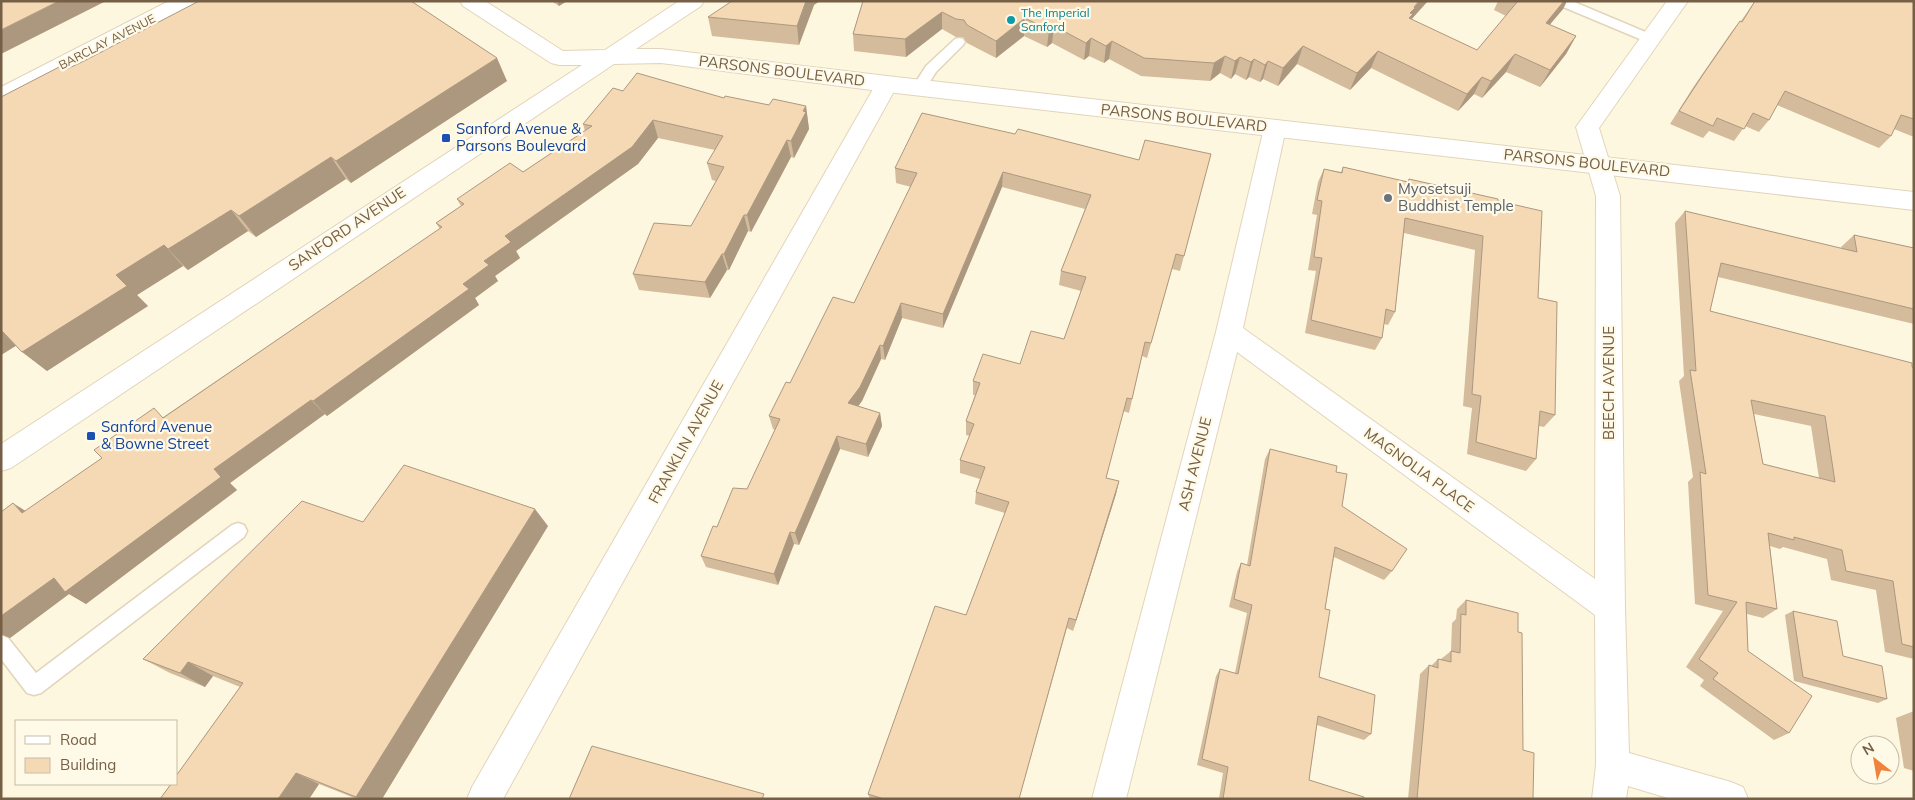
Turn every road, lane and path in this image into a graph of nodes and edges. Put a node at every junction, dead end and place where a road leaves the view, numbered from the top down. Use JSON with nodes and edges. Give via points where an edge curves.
{"nodes":[{"id":1,"x":186,"y":1,"type":"edge"},
{"id":2,"x":470,"y":1,"type":"edge"},
{"id":3,"x":694,"y":1,"type":"edge"},
{"id":4,"x":1560,"y":1,"type":"edge"},
{"id":5,"x":1678,"y":1,"type":"edge"},
{"id":6,"x":1651,"y":39,"type":"junction"},
{"id":7,"x":959,"y":42,"type":"edge"},
{"id":8,"x":609,"y":57,"type":"junction"},
{"id":9,"x":887,"y":84,"type":"junction"},
{"id":10,"x":919,"y":88,"type":"junction"},
{"id":11,"x":1,"y":97,"type":"edge"},
{"id":12,"x":1275,"y":128,"type":"junction"},
{"id":13,"x":1597,"y":164,"type":"junction"},
{"id":14,"x":1914,"y":201,"type":"edge"},
{"id":15,"x":1229,"y":332,"type":"junction"},
{"id":16,"x":1,"y":459,"type":"edge"},
{"id":17,"x":238,"y":531,"type":"dead end"},
{"id":18,"x":1610,"y":608,"type":"junction"},
{"id":19,"x":1,"y":644,"type":"edge"},
{"id":20,"x":1612,"y":765,"type":"junction"},
{"id":21,"x":484,"y":799,"type":"edge"},
{"id":22,"x":1109,"y":799,"type":"edge"},
{"id":23,"x":1610,"y":799,"type":"edge"},
{"id":24,"x":1731,"y":799,"type":"edge"}],
"edges":[{"from":1,"to":11,"type":"street","name":"BARCLAY AVENUE"},
{"from":2,"to":8,"type":"street","name":"PARSONS BOULEVARD","via":[[559,58]]},
{"from":3,"to":8,"type":"street","name":"SANFORD AVENUE"},
{"from":4,"to":6,"type":"lane"},
{"from":5,"to":6,"type":"street","name":"BEECH AVENUE"},
{"from":6,"to":13,"type":"street","name":"BEECH AVENUE","via":[[1587,126]]},
{"from":7,"to":10,"type":"lane","via":[[931,69]]},
{"from":8,"to":9,"type":"street","name":"PARSONS BOULEVARD","via":[[661,56]]},
{"from":8,"to":16,"type":"street","name":"SANFORD AVENUE"},
{"from":9,"to":10,"type":"street","name":"PARSONS BOULEVARD"},
{"from":9,"to":21,"type":"street","name":"FRANKLIN AVENUE"},
{"from":10,"to":12,"type":"street","name":"PARSONS BOULEVARD"},
{"from":12,"to":13,"type":"street","name":"PARSONS BOULEVARD"},
{"from":12,"to":15,"type":"street","name":"ASH AVENUE"},
{"from":13,"to":14,"type":"street","name":"PARSONS BOULEVARD"},
{"from":13,"to":18,"type":"street","name":"BEECH AVENUE","via":[[1608,196]]},
{"from":15,"to":18,"type":"street","name":"MAGNOLIA PLACE"},
{"from":15,"to":22,"type":"street","name":"ASH AVENUE"},
{"from":17,"to":19,"type":"lane","via":[[34,686]]},
{"from":18,"to":20,"type":"street","name":"BEECH AVENUE"},
{"from":20,"to":23,"type":"street","name":"BEECH AVENUE"},
{"from":20,"to":24,"type":"street"}]}
